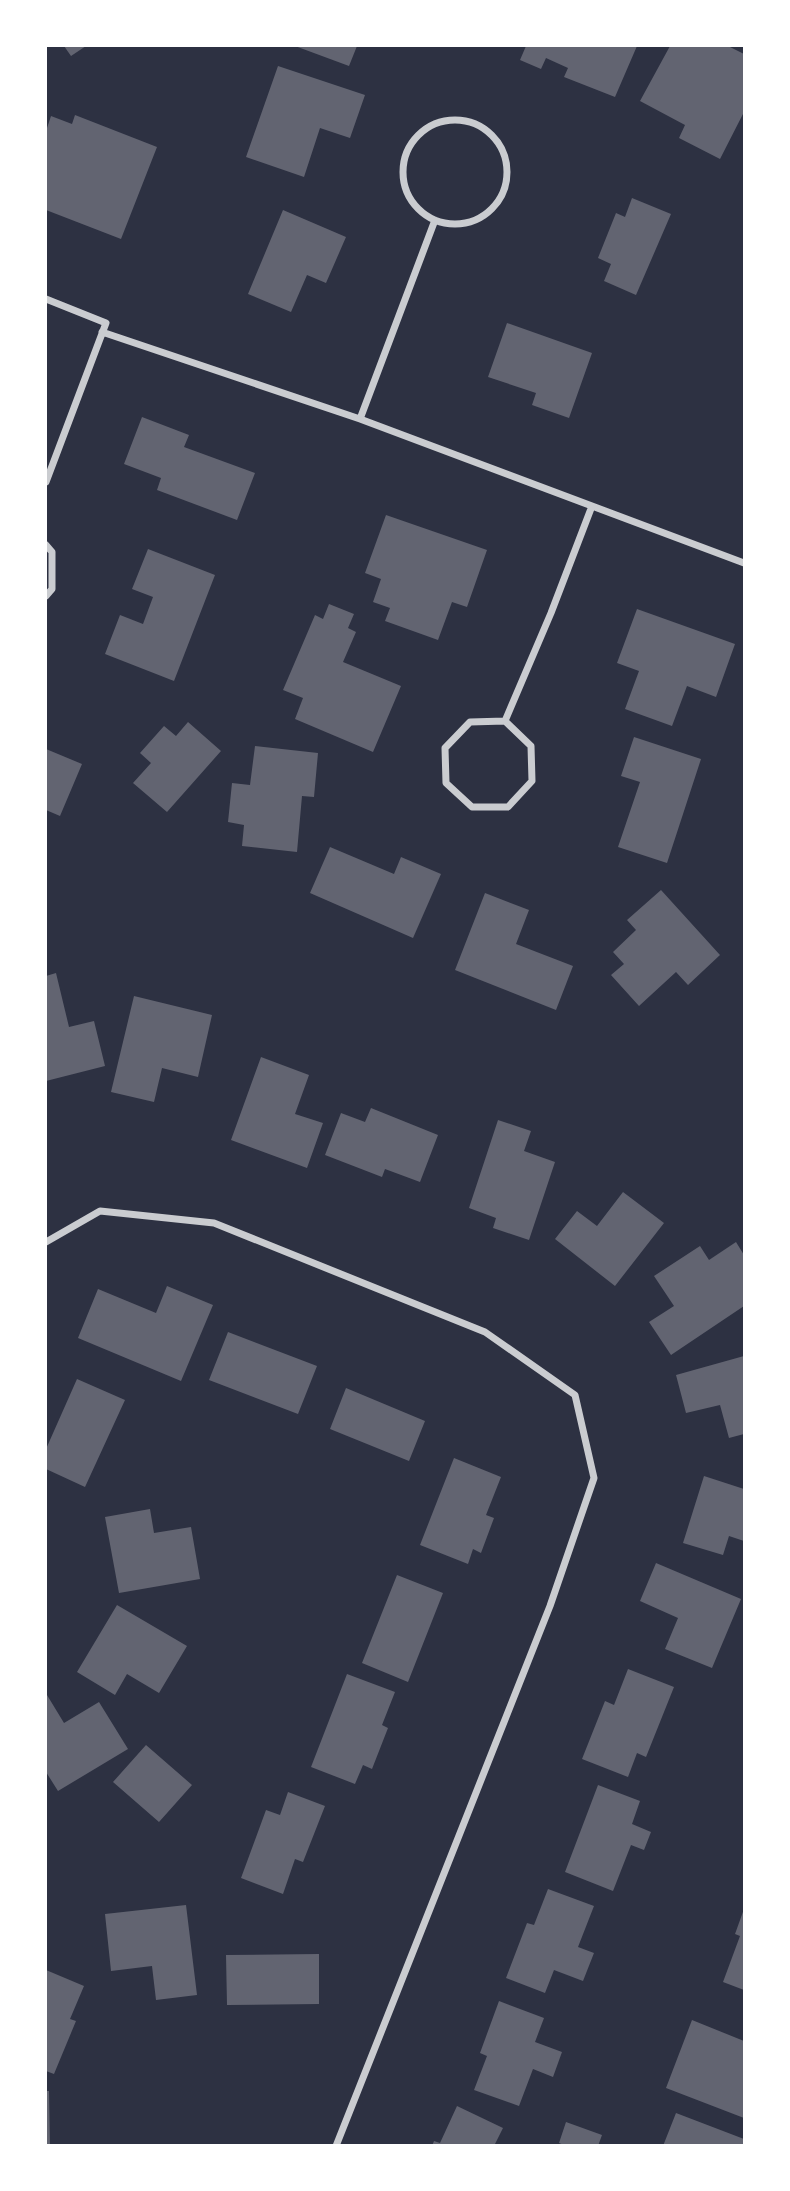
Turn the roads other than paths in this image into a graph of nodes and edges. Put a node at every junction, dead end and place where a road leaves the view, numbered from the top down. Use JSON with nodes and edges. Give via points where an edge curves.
{"nodes":[{"id":1,"x":435,"y":220,"type":"junction"},
{"id":2,"x":46,"y":299,"type":"edge"},
{"id":3,"x":102,"y":332,"type":"junction"},
{"id":4,"x":360,"y":419,"type":"junction"},
{"id":5,"x":46,"y":482,"type":"edge"},
{"id":6,"x":592,"y":506,"type":"junction"},
{"id":7,"x":46,"y":545,"type":"edge"},
{"id":8,"x":744,"y":563,"type":"edge"},
{"id":9,"x":46,"y":596,"type":"edge"},
{"id":10,"x":505,"y":721,"type":"junction"},
{"id":11,"x":46,"y":1242,"type":"edge"},
{"id":12,"x":337,"y":2146,"type":"edge"}],
"edges":[{"from":1,"to":1,"type":"street","via":[[454,225],[475,220],[492,209],[503,192],[507,172],[503,152],[492,135],[475,124],[435,123],[418,135],[406,152],[402,172],[407,192],[417,209]]},
{"from":1,"to":4,"type":"street"},
{"from":2,"to":3,"type":"street","via":[[106,323]]},
{"from":3,"to":4,"type":"street"},
{"from":3,"to":5,"type":"street"},
{"from":4,"to":6,"type":"street"},
{"from":6,"to":8,"type":"street"},
{"from":6,"to":10,"type":"street"},
{"from":7,"to":9,"type":"street","via":[[51,552],[52,589]]},
{"from":10,"to":10,"type":"street","via":[[470,722],[446,748],[446,783],[472,807],[508,807],[532,781],[531,746]]},
{"from":11,"to":12,"type":"street","via":[[100,1211],[214,1223],[485,1332],[575,1395],[594,1478],[550,1606]]}]}
